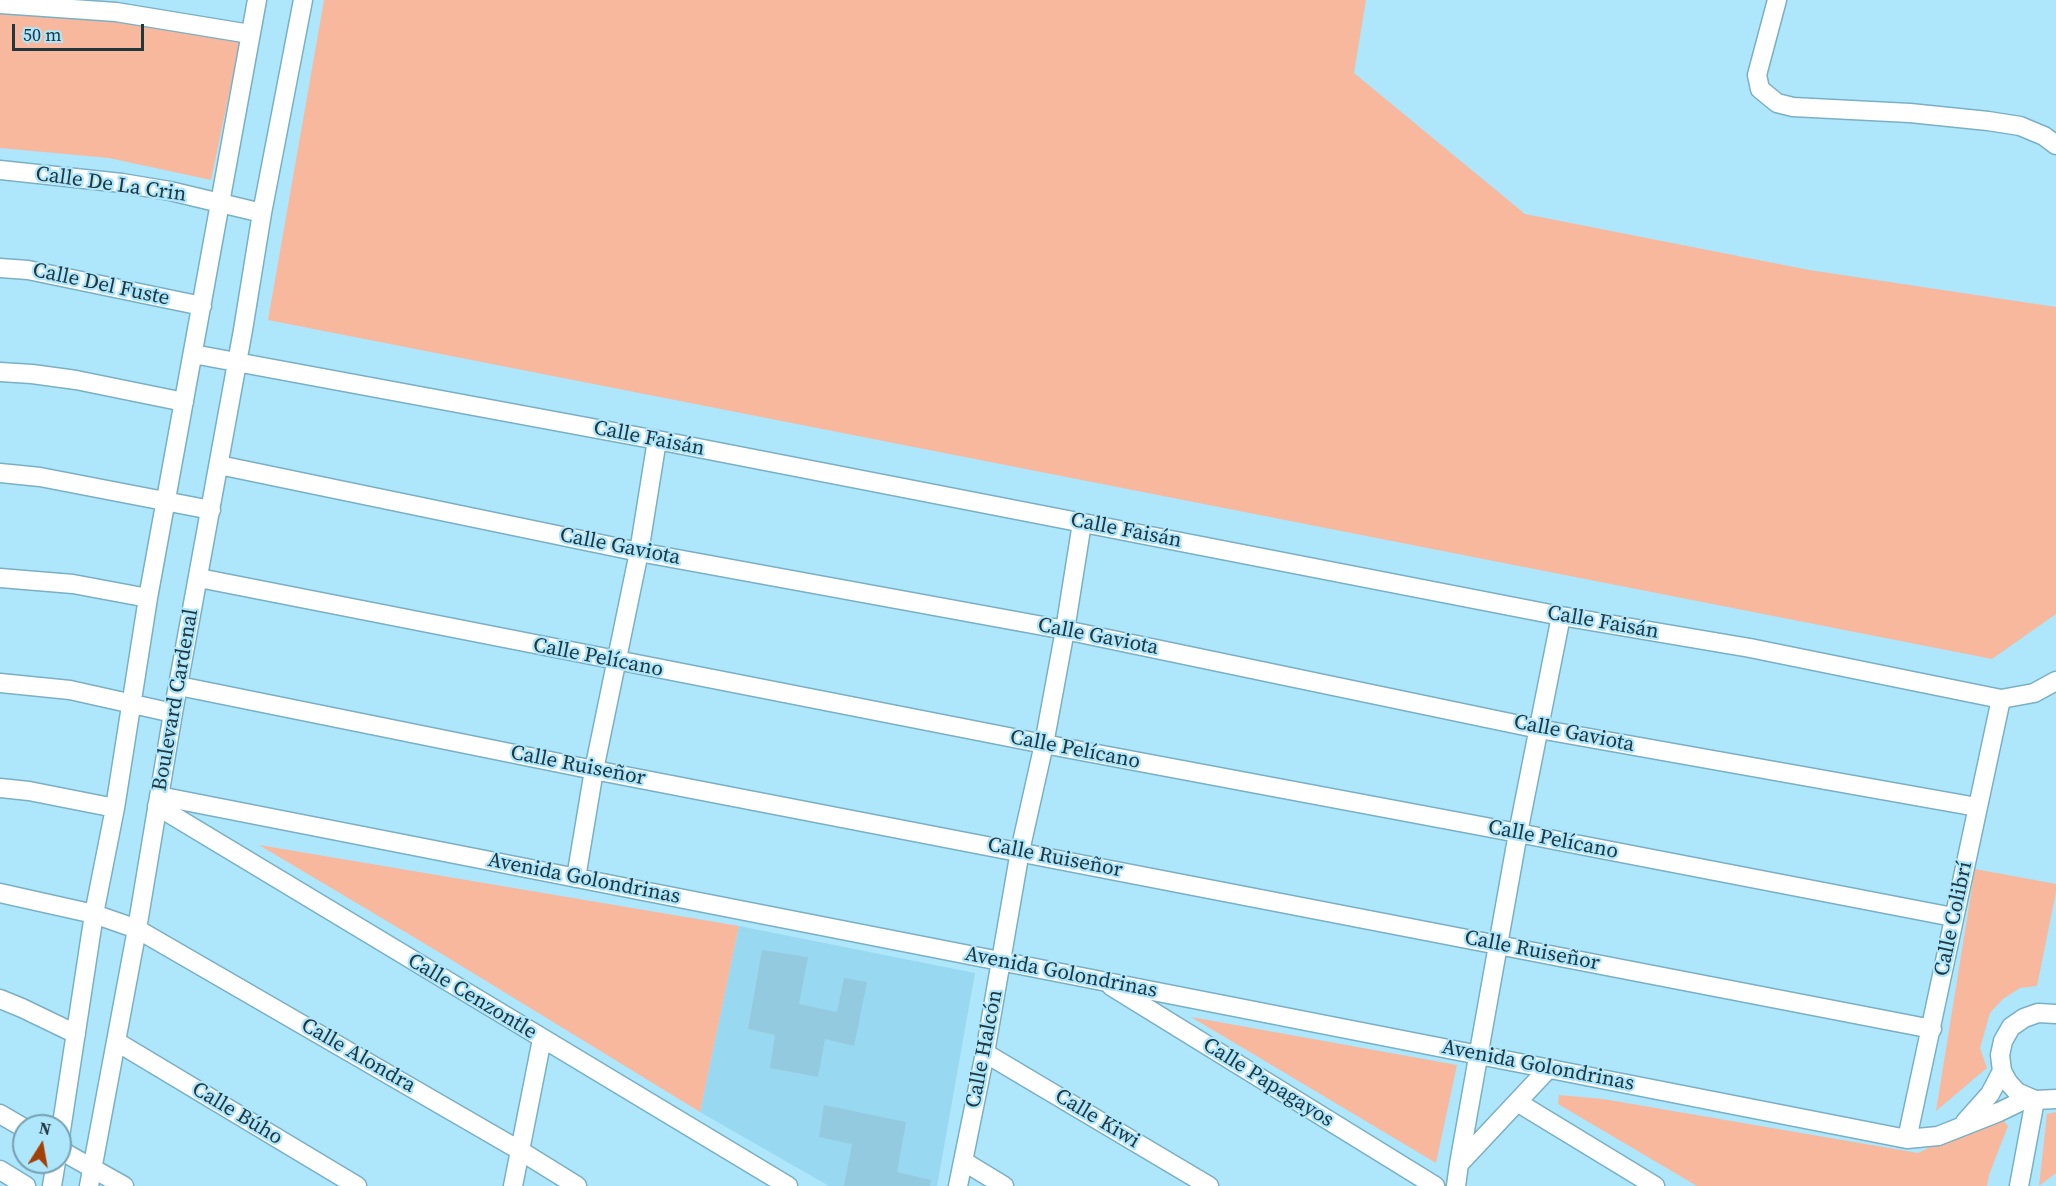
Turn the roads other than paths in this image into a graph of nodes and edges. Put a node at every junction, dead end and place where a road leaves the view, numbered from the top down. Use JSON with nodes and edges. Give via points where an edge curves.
{"nodes":[{"id":1,"x":257,"y":0,"type":"edge"},
{"id":2,"x":303,"y":0,"type":"edge"},
{"id":3,"x":1777,"y":0,"type":"edge"},
{"id":4,"x":0,"y":4,"type":"edge"},
{"id":5,"x":250,"y":34,"type":"junction"},
{"id":6,"x":2056,"y":145,"type":"edge"},
{"id":7,"x":0,"y":170,"type":"edge"},
{"id":8,"x":221,"y":203,"type":"junction"},
{"id":9,"x":262,"y":213,"type":"junction"},
{"id":10,"x":0,"y":268,"type":"edge"},
{"id":11,"x":202,"y":306,"type":"junction"},
{"id":12,"x":193,"y":354,"type":"junction"},
{"id":13,"x":237,"y":362,"type":"junction"},
{"id":14,"x":0,"y":372,"type":"edge"},
{"id":15,"x":184,"y":402,"type":"junction"},
{"id":16,"x":657,"y":440,"type":"junction"},
{"id":17,"x":219,"y":465,"type":"junction"},
{"id":18,"x":0,"y":473,"type":"edge"},
{"id":19,"x":165,"y":501,"type":"junction"},
{"id":20,"x":211,"y":510,"type":"junction"},
{"id":21,"x":1082,"y":523,"type":"junction"},
{"id":22,"x":639,"y":552,"type":"junction"},
{"id":23,"x":0,"y":578,"type":"edge"},
{"id":24,"x":198,"y":578,"type":"junction"},
{"id":25,"x":148,"y":598,"type":"junction"},
{"id":26,"x":1561,"y":616,"type":"junction"},
{"id":27,"x":1065,"y":630,"type":"junction"},
{"id":28,"x":617,"y":662,"type":"junction"},
{"id":29,"x":2056,"y":681,"type":"edge"},
{"id":30,"x":0,"y":683,"type":"edge"},
{"id":31,"x":179,"y":686,"type":"junction"},
{"id":32,"x":2001,"y":699,"type":"junction"},
{"id":33,"x":130,"y":704,"type":"junction"},
{"id":34,"x":173,"y":713,"type":"junction"},
{"id":35,"x":1539,"y":729,"type":"junction"},
{"id":36,"x":1044,"y":744,"type":"junction"},
{"id":37,"x":594,"y":770,"type":"junction"},
{"id":38,"x":0,"y":788,"type":"edge"},
{"id":39,"x":158,"y":801,"type":"junction"},
{"id":40,"x":1977,"y":807,"type":"junction"},
{"id":41,"x":115,"y":808,"type":"junction"},
{"id":42,"x":1518,"y":833,"type":"junction"},
{"id":43,"x":1020,"y":851,"type":"junction"},
{"id":44,"x":576,"y":878,"type":"junction"},
{"id":45,"x":0,"y":893,"type":"edge"},
{"id":46,"x":94,"y":914,"type":"junction"},
{"id":47,"x":1953,"y":917,"type":"junction"},
{"id":48,"x":137,"y":929,"type":"junction"},
{"id":49,"x":1499,"y":944,"type":"junction"},
{"id":50,"x":1002,"y":961,"type":"junction"},
{"id":51,"x":1102,"y":981,"type":"junction"},
{"id":52,"x":0,"y":999,"type":"edge"},
{"id":53,"x":2055,"y":1009,"type":"edge"},
{"id":54,"x":1932,"y":1029,"type":"junction"},
{"id":55,"x":76,"y":1034,"type":"junction"},
{"id":56,"x":542,"y":1039,"type":"junction"},
{"id":57,"x":117,"y":1042,"type":"junction"},
{"id":58,"x":985,"y":1053,"type":"junction"},
{"id":59,"x":1478,"y":1054,"type":"junction"},
{"id":60,"x":1549,"y":1068,"type":"junction"},
{"id":61,"x":2002,"y":1071,"type":"junction"},
{"id":62,"x":2032,"y":1099,"type":"junction"},
{"id":63,"x":2056,"y":1099,"type":"edge"},
{"id":64,"x":1517,"y":1102,"type":"junction"},
{"id":65,"x":64,"y":1114,"type":"edge"},
{"id":66,"x":1961,"y":1126,"type":"junction"},
{"id":67,"x":1907,"y":1139,"type":"junction"},
{"id":68,"x":519,"y":1150,"type":"junction"},
{"id":69,"x":72,"y":1157,"type":"edge"},
{"id":70,"x":963,"y":1161,"type":"junction"},
{"id":71,"x":1459,"y":1164,"type":"junction"},
{"id":72,"x":93,"y":1168,"type":"junction"},
{"id":73,"x":0,"y":1170,"type":"edge"},
{"id":74,"x":26,"y":1186,"type":"edge"},
{"id":75,"x":89,"y":1186,"type":"edge"},
{"id":76,"x":124,"y":1186,"type":"edge"},
{"id":77,"x":357,"y":1186,"type":"edge"},
{"id":78,"x":513,"y":1186,"type":"edge"},
{"id":79,"x":578,"y":1186,"type":"edge"},
{"id":80,"x":788,"y":1186,"type":"edge"},
{"id":81,"x":958,"y":1186,"type":"edge"},
{"id":82,"x":1004,"y":1186,"type":"edge"},
{"id":83,"x":1209,"y":1186,"type":"edge"},
{"id":84,"x":1435,"y":1186,"type":"edge"},
{"id":85,"x":1456,"y":1186,"type":"edge"},
{"id":86,"x":1655,"y":1186,"type":"edge"},
{"id":87,"x":2019,"y":1186,"type":"edge"}],
"edges":[{"from":1,"to":5,"type":"street","name":"Boulevard Cardenal"},
{"from":2,"to":9,"type":"street","name":"Boulevard Cardenal"},
{"from":3,"to":6,"type":"street","via":[[1757,75],[1760,89],[1776,103],[2020,126]]},
{"from":4,"to":5,"type":"street","via":[[116,12]]},
{"from":5,"to":8,"type":"street","name":"Boulevard Cardenal"},
{"from":7,"to":8,"type":"street","name":"Calle De La Crin","via":[[122,183]]},
{"from":8,"to":9,"type":"street","name":"Calle De La Crin"},
{"from":8,"to":11,"type":"street","name":"Boulevard Cardenal"},
{"from":9,"to":13,"type":"street","name":"Boulevard Cardenal"},
{"from":10,"to":11,"type":"street","name":"Calle Del Fuste","via":[[28,270]]},
{"from":11,"to":12,"type":"street","name":"Boulevard Cardenal"},
{"from":12,"to":13,"type":"street","name":"Calle Faisán"},
{"from":12,"to":15,"type":"street","name":"Boulevard Cardenal"},
{"from":13,"to":16,"type":"street","name":"Calle Faisán"},
{"from":13,"to":17,"type":"street","name":"Boulevard Cardenal"},
{"from":14,"to":15,"type":"street","via":[[76,380]]},
{"from":15,"to":19,"type":"street","name":"Boulevard Cardenal"},
{"from":16,"to":21,"type":"street","name":"Calle Faisán"},
{"from":16,"to":22,"type":"street"},
{"from":17,"to":20,"type":"street","name":"Boulevard Cardenal"},
{"from":17,"to":22,"type":"street","name":"Calle Gaviota"},
{"from":18,"to":19,"type":"street"},
{"from":19,"to":20,"type":"street"},
{"from":19,"to":25,"type":"street","name":"Boulevard Cardenal"},
{"from":20,"to":24,"type":"street","name":"Boulevard Cardenal"},
{"from":21,"to":26,"type":"street","name":"Calle Faisán"},
{"from":21,"to":27,"type":"street","name":"Calle Halcón"},
{"from":22,"to":27,"type":"street","name":"Calle Gaviota"},
{"from":22,"to":28,"type":"street"},
{"from":23,"to":25,"type":"street","via":[[73,584]]},
{"from":24,"to":28,"type":"street","name":"Calle Pelícano"},
{"from":24,"to":31,"type":"street","name":"Boulevard Cardenal"},
{"from":25,"to":33,"type":"street","name":"Boulevard Cardenal"},
{"from":26,"to":32,"type":"street","name":"Calle Faisán","via":[[1750,648]]},
{"from":26,"to":35,"type":"street"},
{"from":27,"to":35,"type":"street","name":"Calle Gaviota"},
{"from":27,"to":36,"type":"street","name":"Calle Halcón"},
{"from":28,"to":36,"type":"street","name":"Calle Pelícano"},
{"from":28,"to":37,"type":"street"},
{"from":29,"to":32,"type":"street","name":"Calle Faisán","via":[[2034,693]]},
{"from":30,"to":33,"type":"street","via":[[70,690]]},
{"from":31,"to":34,"type":"street","name":"Boulevard Cardenal"},
{"from":31,"to":37,"type":"street","name":"Calle Ruiseñor"},
{"from":32,"to":40,"type":"street","name":"Calle Colibrí"},
{"from":33,"to":34,"type":"street"},
{"from":33,"to":41,"type":"street","name":"Boulevard Cardenal"},
{"from":34,"to":39,"type":"street","name":"Boulevard Cardenal"},
{"from":35,"to":40,"type":"street","name":"Calle Gaviota"},
{"from":35,"to":42,"type":"street"},
{"from":36,"to":42,"type":"street","name":"Calle Pelícano"},
{"from":36,"to":43,"type":"street","name":"Calle Halcón"},
{"from":37,"to":43,"type":"street","name":"Calle Ruiseñor"},
{"from":37,"to":44,"type":"street"},
{"from":38,"to":41,"type":"street"},
{"from":39,"to":44,"type":"street","name":"Avenida Golondrinas"},
{"from":39,"to":48,"type":"street","name":"Boulevard Cardenal"},
{"from":39,"to":56,"type":"street","name":"Calle Cenzontle"},
{"from":40,"to":47,"type":"street","name":"Calle Colibrí"},
{"from":41,"to":46,"type":"street","name":"Boulevard Cardenal"},
{"from":42,"to":47,"type":"street","name":"Calle Pelícano"},
{"from":42,"to":49,"type":"street"},
{"from":43,"to":49,"type":"street","name":"Calle Ruiseñor"},
{"from":43,"to":50,"type":"street","name":"Calle Halcón"},
{"from":44,"to":50,"type":"street","name":"Avenida Golondrinas"},
{"from":45,"to":46,"type":"street","name":"Calle Alondra"},
{"from":46,"to":48,"type":"street","name":"Calle Alondra"},
{"from":46,"to":55,"type":"street","name":"Boulevard Cardenal"},
{"from":47,"to":54,"type":"street","name":"Calle Colibrí"},
{"from":48,"to":57,"type":"street","name":"Boulevard Cardenal"},
{"from":48,"to":68,"type":"street","name":"Calle Alondra"},
{"from":49,"to":54,"type":"street","name":"Calle Ruiseñor"},
{"from":49,"to":59,"type":"street"},
{"from":50,"to":51,"type":"street","name":"Avenida Golondrinas"},
{"from":50,"to":58,"type":"street","name":"Calle Halcón"},
{"from":51,"to":59,"type":"street","name":"Avenida Golondrinas"},
{"from":51,"to":84,"type":"street","name":"Calle Papagayos"},
{"from":52,"to":55,"type":"street"},
{"from":53,"to":61,"type":"street","via":[[2024,1018],[2011,1028],[2000,1055]]},
{"from":54,"to":67,"type":"street","name":"Calle Colibrí"},
{"from":55,"to":65,"type":"street","name":"Boulevard Cardenal"},
{"from":56,"to":68,"type":"street"},
{"from":56,"to":80,"type":"street","name":"Calle Cenzontle"},
{"from":57,"to":72,"type":"street","name":"Boulevard Cardenal"},
{"from":57,"to":77,"type":"street","name":"Calle Búho"},
{"from":58,"to":70,"type":"street","name":"Calle Halcón"},
{"from":58,"to":83,"type":"street","name":"Calle Kiwi"},
{"from":59,"to":60,"type":"street","name":"Avenida Golondrinas"},
{"from":59,"to":71,"type":"street"},
{"from":60,"to":64,"type":"street"},
{"from":60,"to":67,"type":"street","name":"Avenida Golondrinas"},
{"from":61,"to":62,"type":"street","via":[[2013,1087]]},
{"from":61,"to":66,"type":"street","name":"Avenida Golondrinas","via":[[1990,1094]]},
{"from":62,"to":63,"type":"street"},
{"from":62,"to":66,"type":"street","name":"Avenida Golondrinas"},
{"from":62,"to":87,"type":"street"},
{"from":64,"to":71,"type":"street"},
{"from":64,"to":86,"type":"street"},
{"from":66,"to":67,"type":"street","name":"Avenida Golondrinas","via":[[1938,1136]]},
{"from":68,"to":78,"type":"street"},
{"from":68,"to":79,"type":"street","name":"Calle Alondra"},
{"from":69,"to":72,"type":"street"},
{"from":70,"to":81,"type":"street","name":"Calle Halcón"},
{"from":70,"to":82,"type":"street"},
{"from":71,"to":85,"type":"street"},
{"from":72,"to":75,"type":"street","name":"Boulevard Cardenal"},
{"from":72,"to":76,"type":"street"},
{"from":73,"to":74,"type":"street"}]}
